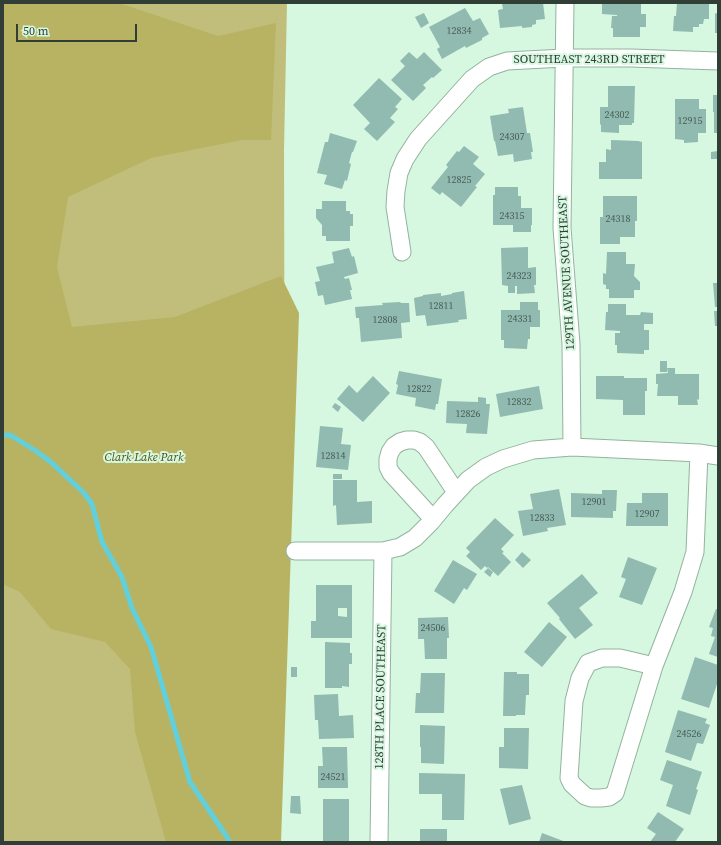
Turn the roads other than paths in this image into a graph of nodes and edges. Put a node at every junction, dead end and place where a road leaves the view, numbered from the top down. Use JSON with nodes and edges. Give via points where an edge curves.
{"nodes":[{"id":1,"x":565,"y":3,"type":"edge"},
{"id":2,"x":564,"y":58,"type":"junction"},
{"id":3,"x":718,"y":61,"type":"edge"},
{"id":4,"x":402,"y":252,"type":"dead end"},
{"id":5,"x":572,"y":447,"type":"junction"},
{"id":6,"x":699,"y":453,"type":"junction"},
{"id":7,"x":718,"y":456,"type":"edge"},
{"id":8,"x":456,"y":492,"type":"junction"},
{"id":9,"x":433,"y":519,"type":"junction"},
{"id":10,"x":295,"y":551,"type":"dead end"},
{"id":11,"x":383,"y":551,"type":"junction"},
{"id":12,"x":654,"y":666,"type":"junction"},
{"id":13,"x":379,"y":842,"type":"edge"}],
"edges":[{"from":1,"to":2,"type":"street","name":"129TH AVENUE SOUTHEAST"},
{"from":2,"to":3,"type":"street","name":"SOUTHEAST 243RD STREET"},
{"from":2,"to":4,"type":"street","name":"SOUTHEAST 243RD STREET","via":[[507,61],[489,67],[472,79],[418,139],[405,158],[396,190],[395,207]]},
{"from":2,"to":5,"type":"street","name":"129TH AVENUE SOUTHEAST","via":[[562,228],[571,344]]},
{"from":5,"to":6,"type":"street"},
{"from":5,"to":8,"type":"street","via":[[533,450],[503,459],[486,467]]},
{"from":6,"to":7,"type":"street"},
{"from":6,"to":12,"type":"street","via":[[695,552],[683,592]]},
{"from":8,"to":9,"type":"street"},
{"from":8,"to":9,"type":"street","via":[[420,442],[407,440],[394,446],[388,459],[391,474]]},
{"from":9,"to":11,"type":"street","via":[[414,538]]},
{"from":10,"to":11,"type":"street"},
{"from":11,"to":13,"type":"street","name":"128TH PLACE SOUTHEAST"},
{"from":12,"to":12,"type":"street","via":[[620,658],[602,658],[588,663],[580,678],[574,701],[569,778],[585,796],[602,798],[615,793]]}]}
